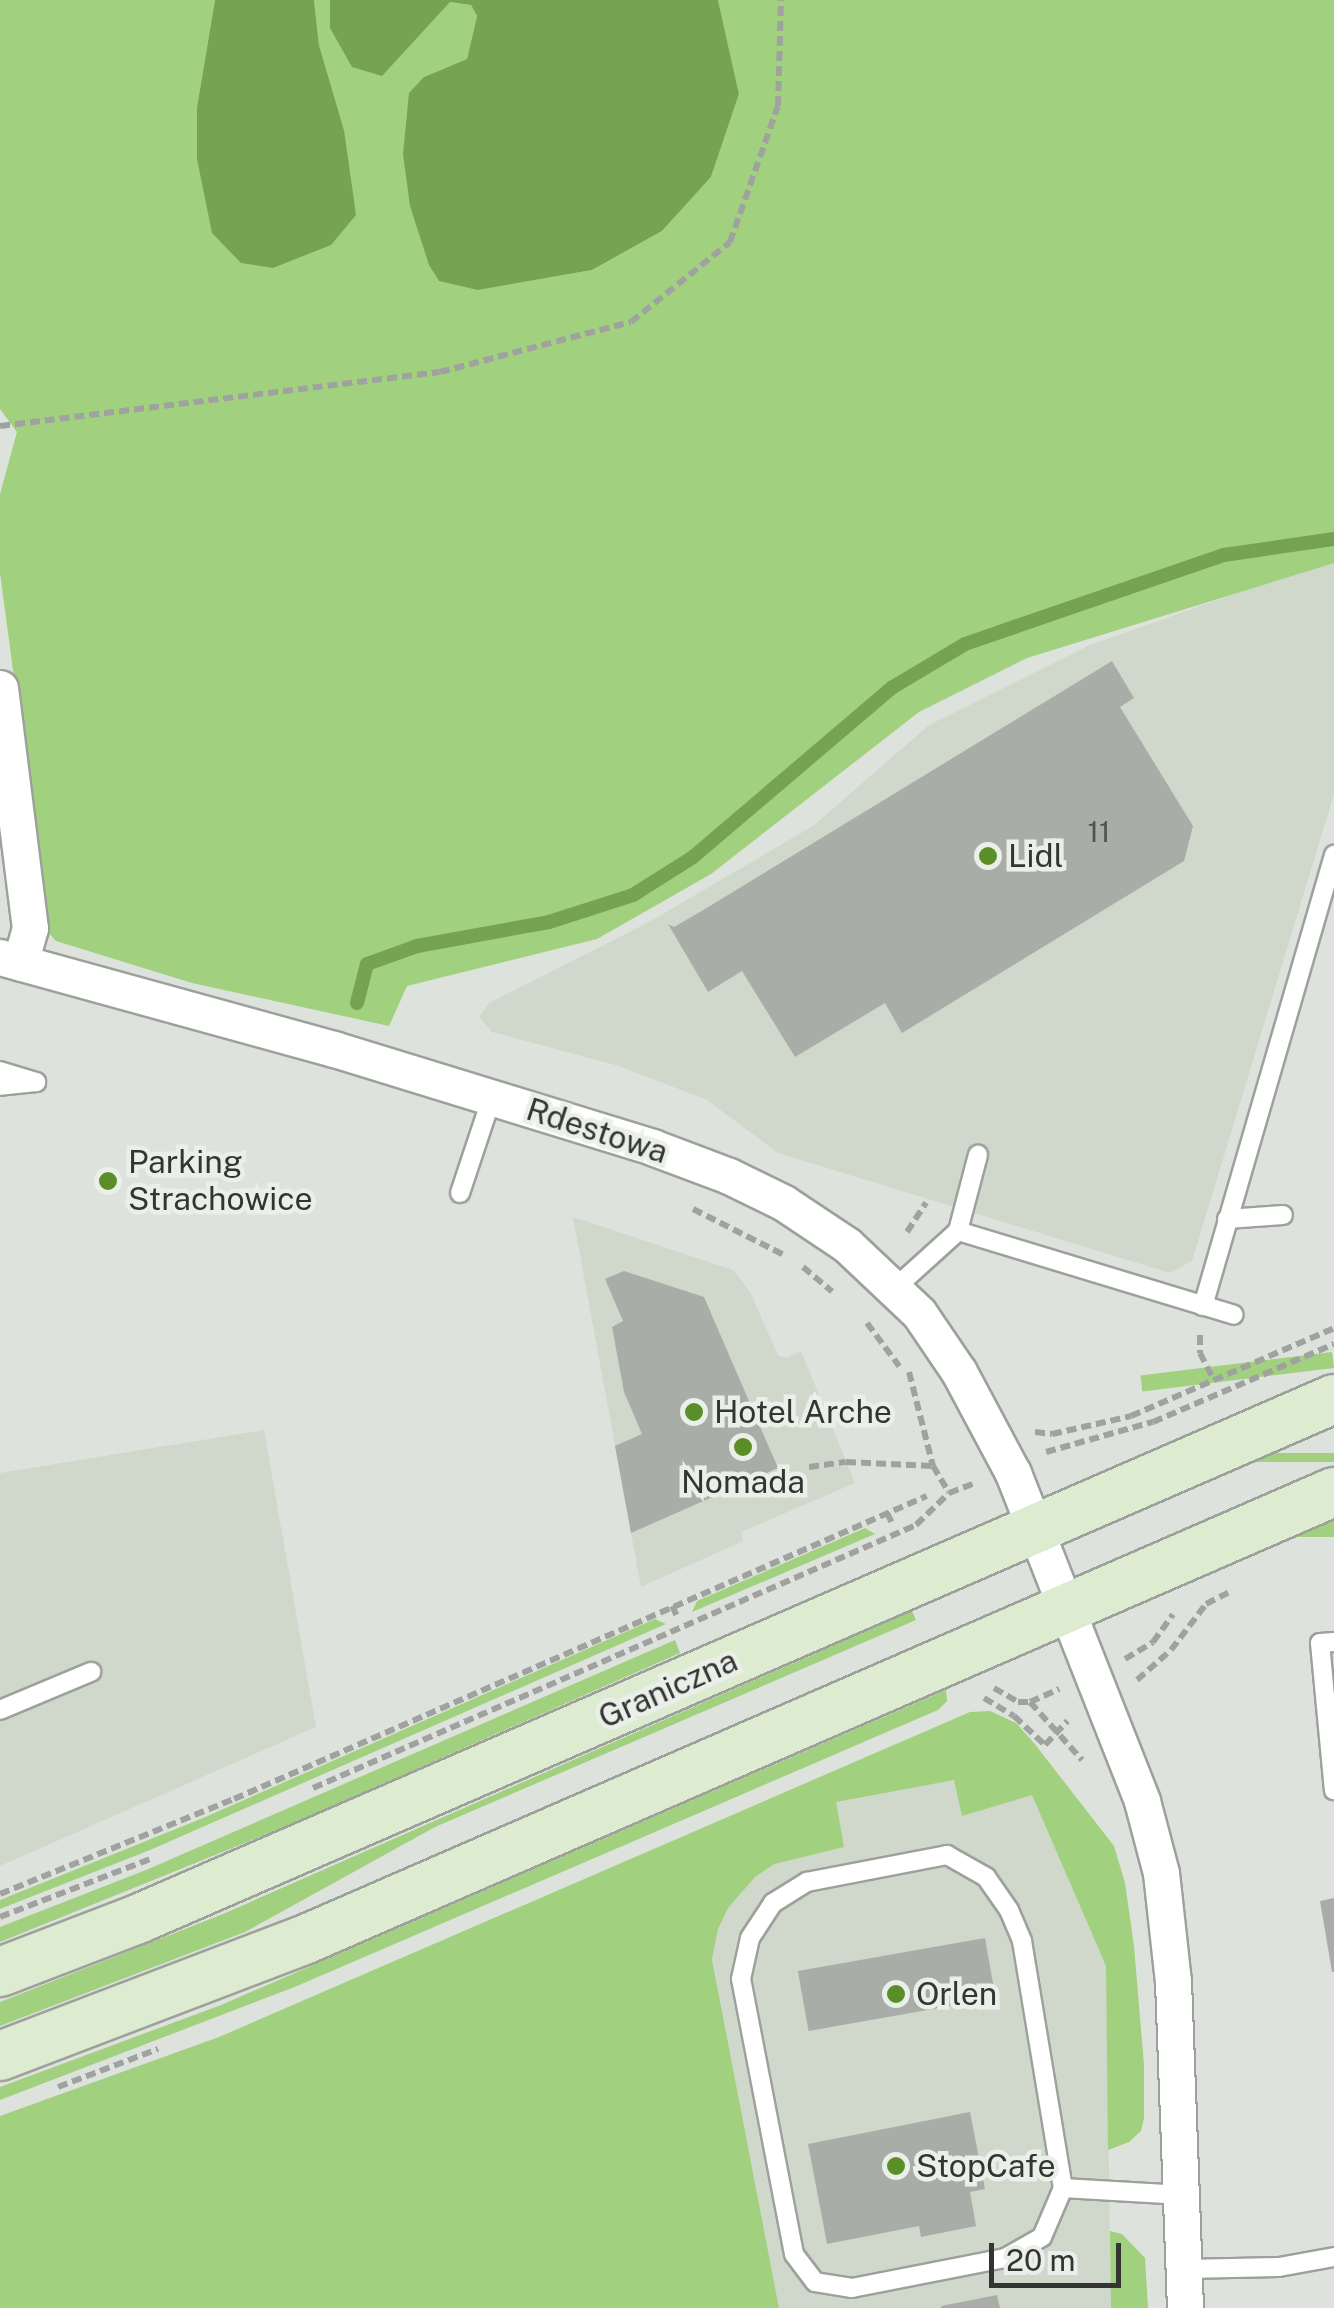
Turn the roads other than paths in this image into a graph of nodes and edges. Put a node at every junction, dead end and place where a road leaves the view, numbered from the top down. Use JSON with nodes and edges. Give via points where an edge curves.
{"nodes":[{"id":1,"x":0,"y":688,"type":"edge"},
{"id":2,"x":1334,"y":855,"type":"edge"},
{"id":3,"x":10,"y":960,"type":"edge"},
{"id":4,"x":0,"y":1071,"type":"edge"},
{"id":5,"x":0,"y":1086,"type":"edge"},
{"id":6,"x":492,"y":1098,"type":"junction"},
{"id":7,"x":978,"y":1156,"type":"dead end"},
{"id":8,"x":460,"y":1193,"type":"dead end"},
{"id":9,"x":1283,"y":1214,"type":"dead end"},
{"id":10,"x":1227,"y":1219,"type":"junction"},
{"id":11,"x":958,"y":1232,"type":"junction"},
{"id":12,"x":894,"y":1288,"type":"junction"},
{"id":13,"x":1202,"y":1315,"type":"junction"},
{"id":14,"x":1234,"y":1316,"type":"dead end"},
{"id":15,"x":1334,"y":1399,"type":"edge"},
{"id":16,"x":1334,"y":1492,"type":"edge"},
{"id":17,"x":1037,"y":1528,"type":"junction"},
{"id":18,"x":1069,"y":1606,"type":"junction"},
{"id":19,"x":1334,"y":1642,"type":"edge"},
{"id":20,"x":90,"y":1672,"type":"dead end"},
{"id":21,"x":0,"y":1710,"type":"edge"},
{"id":22,"x":1334,"y":1790,"type":"edge"},
{"id":23,"x":0,"y":1972,"type":"edge"},
{"id":24,"x":0,"y":2056,"type":"edge"},
{"id":25,"x":1064,"y":2188,"type":"junction"},
{"id":26,"x":1184,"y":2194,"type":"junction"},
{"id":27,"x":1334,"y":2257,"type":"edge"},
{"id":28,"x":1185,"y":2270,"type":"junction"},
{"id":29,"x":1185,"y":2308,"type":"edge"}],
"edges":[{"from":1,"to":3,"type":"street","via":[[30,928]]},
{"from":2,"to":10,"type":"lane"},
{"from":3,"to":6,"type":"street","name":"Rdestowa"},
{"from":4,"to":5,"type":"lane","via":[[36,1082]]},
{"from":6,"to":8,"type":"lane"},
{"from":6,"to":12,"type":"street","name":"Rdestowa","via":[[746,1184],[812,1220]]},
{"from":7,"to":11,"type":"lane"},
{"from":9,"to":10,"type":"lane"},
{"from":10,"to":13,"type":"lane"},
{"from":11,"to":12,"type":"lane"},
{"from":11,"to":13,"type":"lane"},
{"from":12,"to":17,"type":"street","name":"Rdestowa","via":[[958,1372]]},
{"from":13,"to":14,"type":"lane"},
{"from":15,"to":17,"type":"main road","name":"Graniczna"},
{"from":16,"to":18,"type":"main road"},
{"from":17,"to":18,"type":"street","name":"Rdestowa"},
{"from":17,"to":23,"type":"main road","name":"Graniczna","via":[[172,1904]]},
{"from":18,"to":24,"type":"main road","via":[[304,1940]]},
{"from":18,"to":26,"type":"street","name":"Rdestowa","via":[[1131,1767],[1161,1873],[1174,1981]]},
{"from":19,"to":22,"type":"lane","via":[[1320,1643]]},
{"from":20,"to":21,"type":"lane"},
{"from":25,"to":25,"type":"lane","via":[[1042,2237],[1005,2258],[852,2288],[814,2282],[794,2254],[740,1979],[750,1938],[772,1903],[807,1882],[947,1855],[986,1877],[1022,1941]]},
{"from":25,"to":26,"type":"lane"},
{"from":26,"to":28,"type":"street","name":"Rdestowa"},
{"from":27,"to":28,"type":"lane","via":[[1291,2266]]},
{"from":28,"to":29,"type":"street","name":"Rdestowa"}]}
